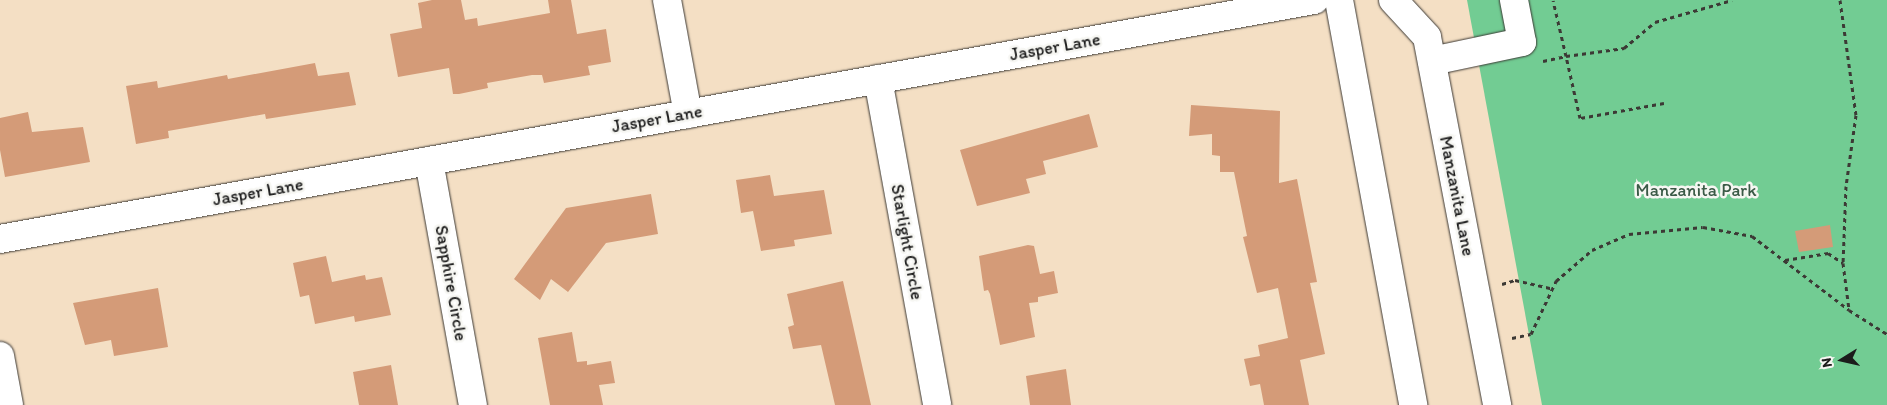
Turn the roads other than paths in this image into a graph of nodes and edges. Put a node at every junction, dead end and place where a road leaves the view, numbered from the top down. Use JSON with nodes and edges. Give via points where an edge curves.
{"nodes":[{"id":1,"x":667,"y":0,"type":"edge"},
{"id":2,"x":1314,"y":0,"type":"edge"},
{"id":3,"x":1339,"y":0,"type":"edge"},
{"id":4,"x":1393,"y":0,"type":"edge"},
{"id":5,"x":1514,"y":0,"type":"edge"},
{"id":6,"x":1432,"y":61,"type":"junction"},
{"id":7,"x":878,"y":79,"type":"junction"},
{"id":8,"x":688,"y":114,"type":"junction"},
{"id":9,"x":429,"y":161,"type":"junction"},
{"id":10,"x":0,"y":239,"type":"edge"},
{"id":11,"x":0,"y":356,"type":"edge"},
{"id":12,"x":9,"y":405,"type":"edge"},
{"id":13,"x":473,"y":405,"type":"edge"},
{"id":14,"x":937,"y":405,"type":"edge"},
{"id":15,"x":1413,"y":405,"type":"edge"},
{"id":16,"x":1497,"y":405,"type":"edge"}],
"edges":[{"from":1,"to":8,"type":"street"},
{"from":2,"to":7,"type":"street","name":"Jasper Lane"},
{"from":3,"to":15,"type":"street"},
{"from":4,"to":6,"type":"street","name":"Manzanita Lane","via":[[1427,37]]},
{"from":5,"to":6,"type":"street","via":[[1522,42]]},
{"from":6,"to":16,"type":"street","name":"Manzanita Lane"},
{"from":7,"to":8,"type":"street","name":"Jasper Lane"},
{"from":7,"to":14,"type":"street","name":"Starlight Circle"},
{"from":8,"to":9,"type":"street","name":"Jasper Lane"},
{"from":9,"to":10,"type":"street","name":"Jasper Lane"},
{"from":9,"to":13,"type":"street","name":"Sapphire Circle"},
{"from":11,"to":12,"type":"street"}]}
